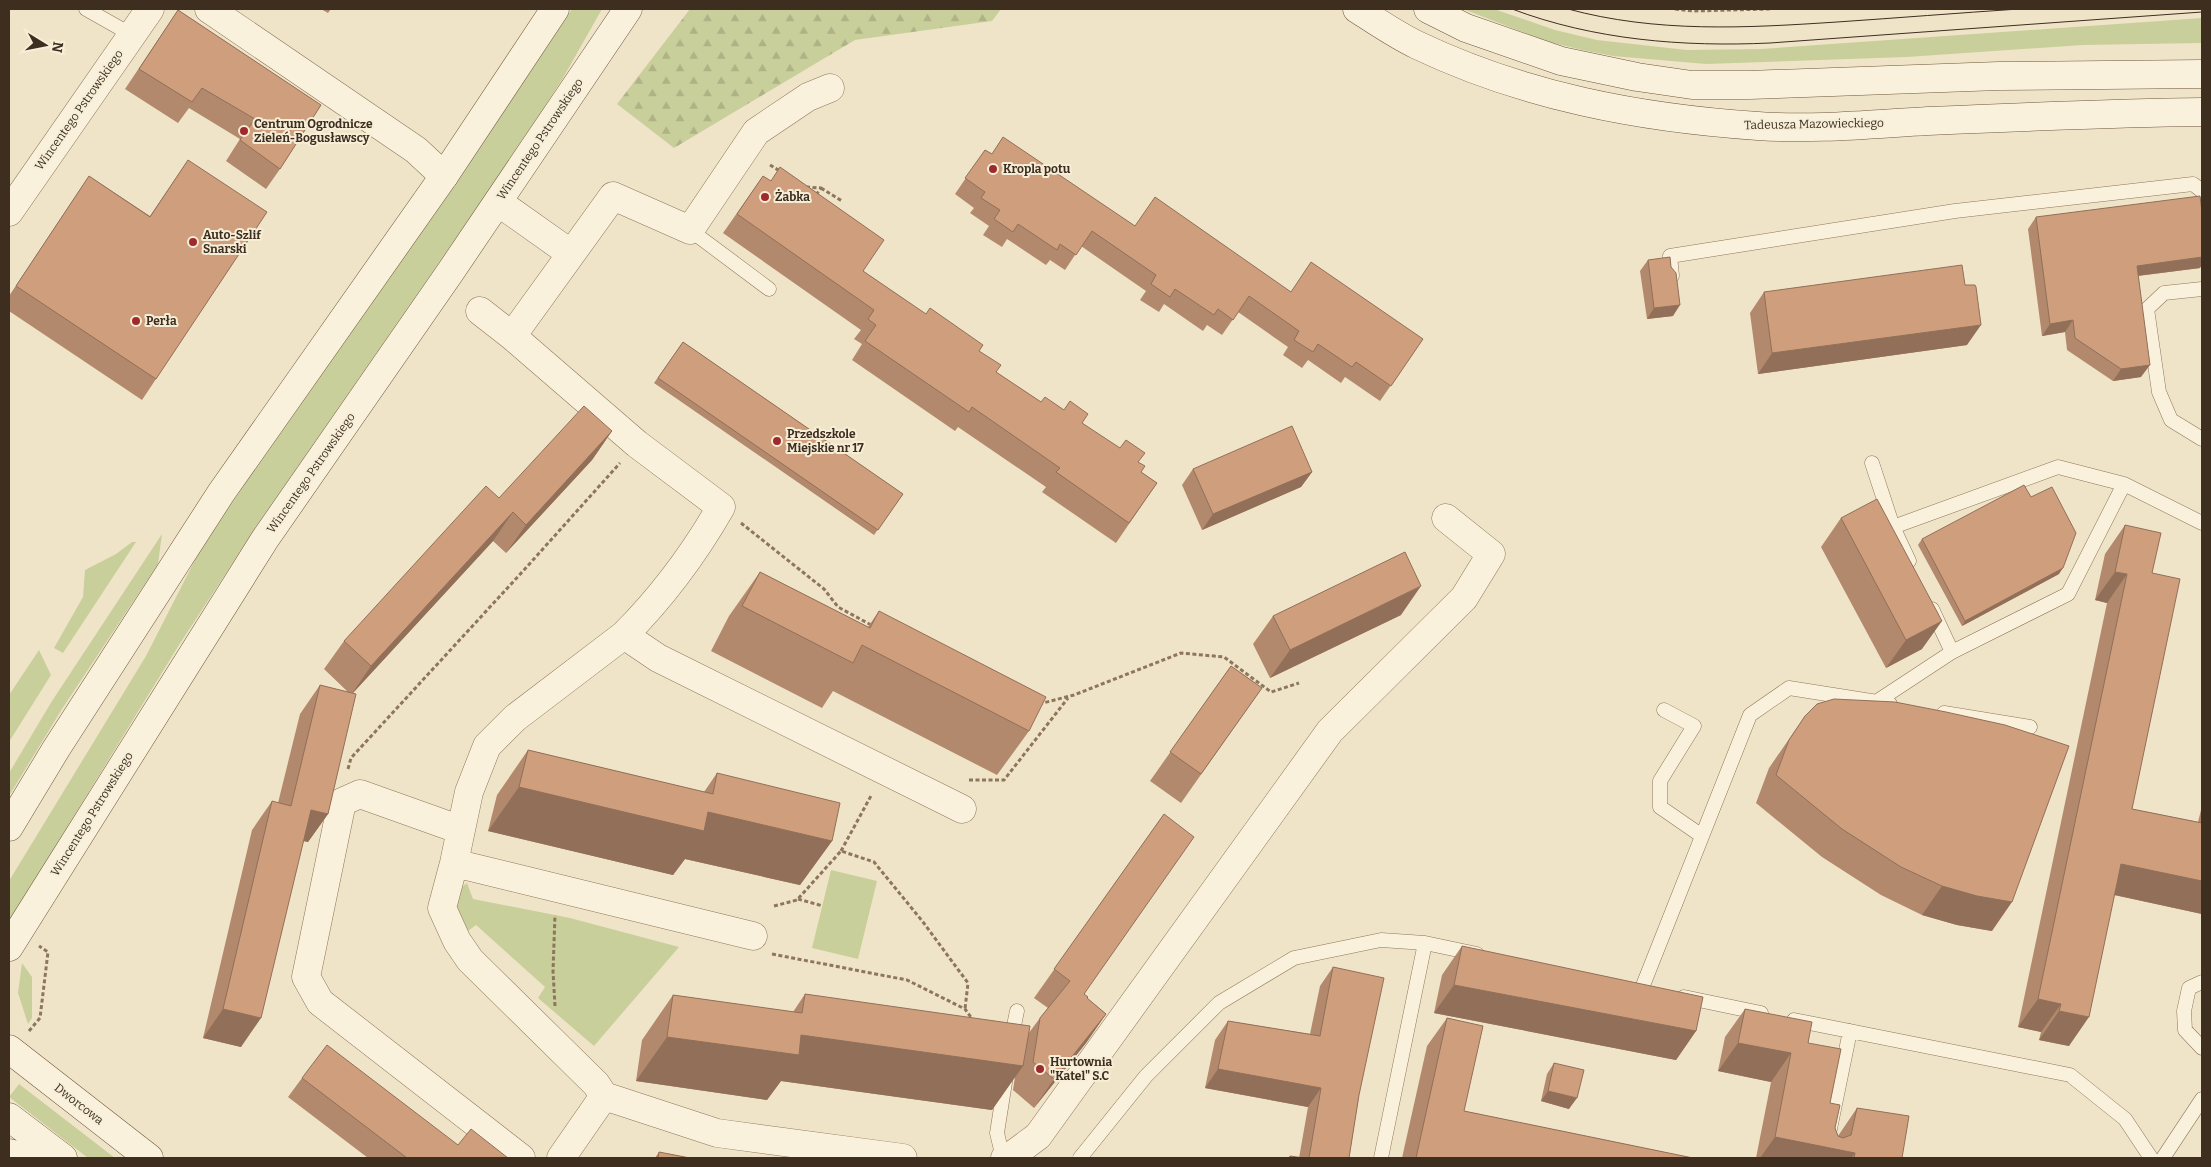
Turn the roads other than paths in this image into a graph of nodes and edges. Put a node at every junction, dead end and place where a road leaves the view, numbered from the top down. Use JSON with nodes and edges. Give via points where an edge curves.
{"nodes":[{"id":1,"x":86,"y":9,"type":"edge"},
{"id":2,"x":150,"y":9,"type":"edge"},
{"id":3,"x":209,"y":9,"type":"edge"},
{"id":4,"x":555,"y":9,"type":"edge"},
{"id":5,"x":628,"y":9,"type":"edge"},
{"id":6,"x":1357,"y":9,"type":"edge"},
{"id":7,"x":1428,"y":9,"type":"edge"},
{"id":8,"x":132,"y":35,"type":"junction"},
{"id":9,"x":2202,"y":74,"type":"edge"},
{"id":10,"x":830,"y":88,"type":"dead end"},
{"id":11,"x":2202,"y":112,"type":"edge"},
{"id":12,"x":444,"y":176,"type":"junction"},
{"id":13,"x":2202,"y":191,"type":"edge"},
{"id":14,"x":498,"y":202,"type":"junction"},
{"id":15,"x":9,"y":212,"type":"edge"},
{"id":16,"x":690,"y":230,"type":"junction"},
{"id":17,"x":570,"y":253,"type":"junction"},
{"id":18,"x":1672,"y":276,"type":"edge"},
{"id":19,"x":769,"y":288,"type":"dead end"},
{"id":20,"x":2202,"y":289,"type":"edge"},
{"id":21,"x":480,"y":311,"type":"dead end"},
{"id":22,"x":512,"y":336,"type":"junction"},
{"id":23,"x":2202,"y":439,"type":"edge"},
{"id":24,"x":1872,"y":463,"type":"dead end"},
{"id":25,"x":2124,"y":484,"type":"junction"},
{"id":26,"x":1446,"y":518,"type":"dead end"},
{"id":27,"x":2202,"y":523,"type":"edge"},
{"id":28,"x":1893,"y":527,"type":"junction"},
{"id":29,"x":1914,"y":572,"type":"edge"},
{"id":30,"x":1926,"y":598,"type":"edge"},
{"id":31,"x":624,"y":635,"type":"junction"},
{"id":32,"x":1952,"y":652,"type":"junction"},
{"id":33,"x":1876,"y":702,"type":"junction"},
{"id":34,"x":1905,"y":706,"type":"edge"},
{"id":35,"x":1664,"y":710,"type":"dead end"},
{"id":36,"x":1934,"y":711,"type":"edge"},
{"id":37,"x":2030,"y":726,"type":"dead end"},
{"id":38,"x":962,"y":809,"type":"dead end"},
{"id":39,"x":9,"y":828,"type":"edge"},
{"id":40,"x":461,"y":830,"type":"junction"},
{"id":41,"x":1702,"y":836,"type":"junction"},
{"id":42,"x":454,"y":863,"type":"junction"},
{"id":43,"x":1424,"y":943,"type":"junction"},
{"id":44,"x":758,"y":944,"type":"road end"},
{"id":45,"x":9,"y":947,"type":"edge"},
{"id":46,"x":1491,"y":957,"type":"edge"},
{"id":47,"x":2202,"y":982,"type":"edge"},
{"id":48,"x":1642,"y":988,"type":"edge"},
{"id":49,"x":1670,"y":994,"type":"edge"},
{"id":50,"x":1017,"y":1011,"type":"dead end"},
{"id":51,"x":1850,"y":1031,"type":"junction"},
{"id":52,"x":2202,"y":1048,"type":"edge"},
{"id":53,"x":10,"y":1050,"type":"edge"},
{"id":54,"x":604,"y":1096,"type":"junction"},
{"id":55,"x":2202,"y":1099,"type":"edge"},
{"id":56,"x":9,"y":1117,"type":"edge"},
{"id":57,"x":9,"y":1153,"type":"edge"},
{"id":58,"x":26,"y":1158,"type":"edge"},
{"id":59,"x":63,"y":1158,"type":"edge"},
{"id":60,"x":149,"y":1158,"type":"edge"},
{"id":61,"x":521,"y":1158,"type":"edge"},
{"id":62,"x":561,"y":1158,"type":"edge"},
{"id":63,"x":903,"y":1158,"type":"edge"},
{"id":64,"x":1004,"y":1158,"type":"edge"},
{"id":65,"x":1080,"y":1158,"type":"edge"},
{"id":66,"x":1381,"y":1158,"type":"edge"},
{"id":67,"x":1824,"y":1158,"type":"edge"},
{"id":68,"x":2151,"y":1158,"type":"edge"},
{"id":69,"x":2164,"y":1158,"type":"edge"}],
"edges":[{"from":1,"to":8,"type":"lane"},
{"from":2,"to":8,"type":"street","name":"Wincentego Pstrowskiego"},
{"from":3,"to":12,"type":"street","via":[[416,150]]},
{"from":4,"to":12,"type":"street"},
{"from":5,"to":14,"type":"street","name":"Wincentego Pstrowskiego"},
{"from":6,"to":11,"type":"street","name":"Tadeusza Mazowieckiego","via":[[1416,44],[1500,79],[1561,98],[1670,118],[1760,126],[2089,113]]},
{"from":7,"to":9,"type":"street","via":[[1466,28],[1561,61],[1692,85]]},
{"from":8,"to":15,"type":"street","name":"Wincentego Pstrowskiego"},
{"from":10,"to":16,"type":"street","via":[[808,97],[756,132]]},
{"from":12,"to":39,"type":"street","via":[[221,493],[56,749]]},
{"from":13,"to":18,"type":"lane","via":[[2193,184],[1955,212],[1670,256]]},
{"from":14,"to":17,"type":"street"},
{"from":14,"to":45,"type":"street","name":"Wincentego Pstrowskiego","via":[[265,539]]},
{"from":16,"to":17,"type":"street","via":[[612,196]]},
{"from":16,"to":19,"type":"lane"},
{"from":17,"to":22,"type":"street"},
{"from":20,"to":23,"type":"lane","via":[[2164,293],[2147,309],[2159,392],[2171,420]]},
{"from":21,"to":22,"type":"street"},
{"from":22,"to":31,"type":"street","via":[[637,444],[721,507],[688,560]]},
{"from":24,"to":28,"type":"lane"},
{"from":25,"to":27,"type":"lane"},
{"from":25,"to":28,"type":"lane","via":[[2058,467]]},
{"from":25,"to":32,"type":"lane","via":[[2068,594]]},
{"from":26,"to":64,"type":"street","via":[[1491,554],[1464,598],[1330,730],[1038,1136]]},
{"from":28,"to":29,"type":"lane"},
{"from":30,"to":32,"type":"lane"},
{"from":31,"to":38,"type":"street","via":[[658,658]]},
{"from":31,"to":40,"type":"street","via":[[515,718],[487,746],[469,792]]},
{"from":32,"to":33,"type":"lane"},
{"from":33,"to":34,"type":"lane"},
{"from":33,"to":41,"type":"lane","via":[[1789,688],[1750,715]]},
{"from":35,"to":41,"type":"lane","via":[[1694,726],[1660,781],[1660,807]]},
{"from":36,"to":37,"type":"lane"},
{"from":40,"to":42,"type":"street"},
{"from":40,"to":61,"type":"street","via":[[360,794],[342,802],[306,977],[320,1002]]},
{"from":41,"to":48,"type":"lane"},
{"from":42,"to":44,"type":"street"},
{"from":42,"to":54,"type":"street","via":[[442,908],[457,941],[470,960],[596,1084]]},
{"from":43,"to":46,"type":"lane"},
{"from":43,"to":65,"type":"lane","via":[[1381,940],[1294,958],[1219,1003],[1146,1076]]},
{"from":43,"to":66,"type":"lane"},
{"from":47,"to":52,"type":"lane","via":[[2189,988],[2184,1011],[2185,1030]]},
{"from":49,"to":51,"type":"lane"},
{"from":50,"to":64,"type":"lane","via":[[998,1133]]},
{"from":51,"to":67,"type":"lane"},
{"from":51,"to":68,"type":"lane","via":[[2070,1075],[2125,1119]]},
{"from":53,"to":60,"type":"street","name":"Dworcowa"},
{"from":54,"to":62,"type":"street"},
{"from":54,"to":63,"type":"street","via":[[717,1133]]},
{"from":55,"to":69,"type":"lane"},
{"from":56,"to":59,"type":"street"},
{"from":57,"to":58,"type":"street"}]}
